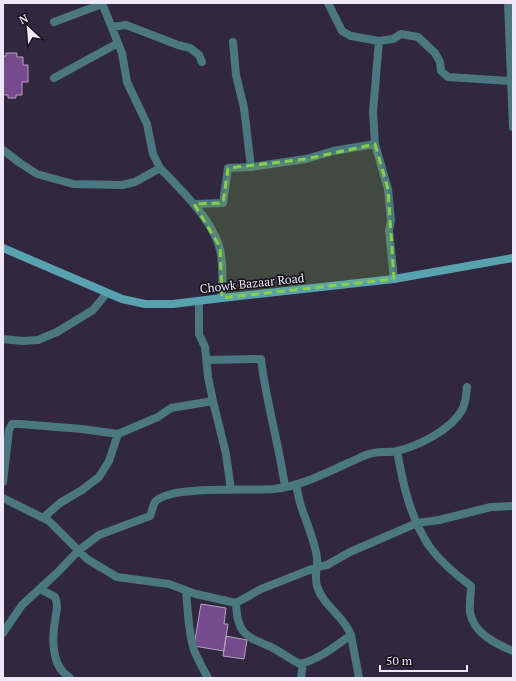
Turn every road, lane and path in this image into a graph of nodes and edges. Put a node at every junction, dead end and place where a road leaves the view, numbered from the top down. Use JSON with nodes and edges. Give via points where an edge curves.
{"nodes":[{"id":1,"x":102,"y":3,"type":"edge"},
{"id":2,"x":328,"y":3,"type":"edge"},
{"id":3,"x":508,"y":3,"type":"edge"},
{"id":4,"x":54,"y":22,"type":"dead end"},
{"id":5,"x":112,"y":27,"type":"junction"},
{"id":6,"x":379,"y":41,"type":"junction"},
{"id":7,"x":233,"y":42,"type":"dead end"},
{"id":8,"x":118,"y":43,"type":"junction"},
{"id":9,"x":202,"y":62,"type":"dead end"},
{"id":10,"x":54,"y":78,"type":"dead end"},
{"id":11,"x":511,"y":81,"type":"junction"},
{"id":12,"x":513,"y":128,"type":"edge"},
{"id":13,"x":375,"y":144,"type":"junction"},
{"id":14,"x":3,"y":150,"type":"edge"},
{"id":15,"x":251,"y":167,"type":"junction"},
{"id":16,"x":160,"y":168,"type":"junction"},
{"id":17,"x":194,"y":204,"type":"junction"},
{"id":18,"x":3,"y":248,"type":"edge"},
{"id":19,"x":513,"y":258,"type":"edge"},
{"id":20,"x":394,"y":279,"type":"junction"},
{"id":21,"x":108,"y":293,"type":"junction"},
{"id":22,"x":222,"y":298,"type":"junction"},
{"id":23,"x":199,"y":301,"type":"junction"},
{"id":24,"x":3,"y":339,"type":"edge"},
{"id":25,"x":207,"y":360,"type":"junction"},
{"id":26,"x":467,"y":387,"type":"dead end"},
{"id":27,"x":213,"y":401,"type":"junction"},
{"id":28,"x":118,"y":434,"type":"junction"},
{"id":29,"x":397,"y":451,"type":"junction"},
{"id":30,"x":3,"y":482,"type":"edge"},
{"id":31,"x":296,"y":485,"type":"junction"},
{"id":32,"x":285,"y":487,"type":"junction"},
{"id":33,"x":231,"y":490,"type":"junction"},
{"id":34,"x":3,"y":498,"type":"edge"},
{"id":35,"x":513,"y":506,"type":"edge"},
{"id":36,"x":43,"y":518,"type":"junction"},
{"id":37,"x":417,"y":523,"type":"junction"},
{"id":38,"x":78,"y":551,"type":"junction"},
{"id":39,"x":317,"y":567,"type":"junction"},
{"id":40,"x":40,"y":589,"type":"junction"},
{"id":41,"x":186,"y":591,"type":"junction"},
{"id":42,"x":236,"y":603,"type":"junction"},
{"id":43,"x":3,"y":633,"type":"edge"},
{"id":44,"x":352,"y":635,"type":"junction"},
{"id":45,"x":513,"y":651,"type":"edge"},
{"id":46,"x":303,"y":663,"type":"junction"},
{"id":47,"x":70,"y":678,"type":"edge"},
{"id":48,"x":208,"y":678,"type":"edge"},
{"id":49,"x":301,"y":678,"type":"edge"},
{"id":50,"x":359,"y":678,"type":"edge"}],
"edges":[{"from":1,"to":4,"type":"street"},
{"from":1,"to":5,"type":"street"},
{"from":2,"to":6,"type":"street","via":[[342,31],[351,36]]},
{"from":3,"to":11,"type":"street"},
{"from":5,"to":8,"type":"street"},
{"from":5,"to":9,"type":"street","via":[[126,25],[190,48]]},
{"from":6,"to":11,"type":"street","via":[[393,39],[401,34],[418,37],[435,53],[441,71],[448,78]]},
{"from":6,"to":13,"type":"street","via":[[373,112]]},
{"from":7,"to":15,"type":"street"},
{"from":8,"to":10,"type":"street"},
{"from":8,"to":16,"type":"street","via":[[127,82],[147,124],[153,154]]},
{"from":11,"to":12,"type":"street"},
{"from":13,"to":15,"type":"street","via":[[333,151],[306,159]]},
{"from":13,"to":20,"type":"street","via":[[388,189]]},
{"from":14,"to":16,"type":"street","via":[[37,174],[73,184],[122,185],[135,182]]},
{"from":15,"to":17,"type":"street","via":[[228,168],[223,203]]},
{"from":16,"to":17,"type":"street"},
{"from":17,"to":22,"type":"street","via":[[214,232],[220,247]]},
{"from":18,"to":21,"type":"main road","name":"Chowk Bazaar Road"},
{"from":19,"to":20,"type":"main road","name":"Chowk Bazaar Road"},
{"from":20,"to":22,"type":"main road","name":"Chowk Bazaar Road"},
{"from":21,"to":23,"type":"main road","name":"Chowk Bazaar Road","via":[[145,304]]},
{"from":21,"to":24,"type":"street","via":[[93,310],[57,332],[38,340]]},
{"from":22,"to":23,"type":"main road","name":"Chowk Bazaar Road"},
{"from":23,"to":25,"type":"street","via":[[199,334]]},
{"from":25,"to":27,"type":"street"},
{"from":25,"to":32,"type":"street","via":[[261,359]]},
{"from":26,"to":29,"type":"street","via":[[466,402],[455,420],[427,440]]},
{"from":27,"to":28,"type":"street","via":[[171,408],[158,417]]},
{"from":27,"to":33,"type":"street","via":[[226,454]]},
{"from":28,"to":30,"type":"street","via":[[12,424],[9,430]]},
{"from":28,"to":36,"type":"street","via":[[109,461],[99,477],[60,503]]},
{"from":29,"to":31,"type":"street","via":[[372,453]]},
{"from":29,"to":37,"type":"street","via":[[408,502]]},
{"from":31,"to":32,"type":"street"},
{"from":31,"to":39,"type":"street","via":[[317,558]]},
{"from":32,"to":33,"type":"street"},
{"from":33,"to":38,"type":"street","via":[[198,490],[162,497],[155,502],[150,516],[99,535]]},
{"from":34,"to":36,"type":"street"},
{"from":35,"to":37,"type":"street","via":[[491,507]]},
{"from":36,"to":38,"type":"street"},
{"from":37,"to":39,"type":"street","via":[[350,552],[327,565]]},
{"from":37,"to":45,"type":"street","via":[[430,546],[471,586],[470,613],[478,630],[495,644]]},
{"from":38,"to":40,"type":"street"},
{"from":38,"to":41,"type":"street","via":[[117,577],[169,584]]},
{"from":39,"to":42,"type":"street","via":[[261,589]]},
{"from":39,"to":44,"type":"street","via":[[316,585]]},
{"from":40,"to":43,"type":"street","via":[[22,605]]},
{"from":40,"to":47,"type":"street","via":[[55,597],[58,605],[53,646],[58,665]]},
{"from":41,"to":42,"type":"street"},
{"from":41,"to":48,"type":"street","via":[[191,641]]},
{"from":42,"to":46,"type":"street","via":[[236,618],[240,629],[255,641],[300,664]]},
{"from":44,"to":46,"type":"street","via":[[330,651]]},
{"from":44,"to":50,"type":"street"},
{"from":46,"to":49,"type":"street"}]}
